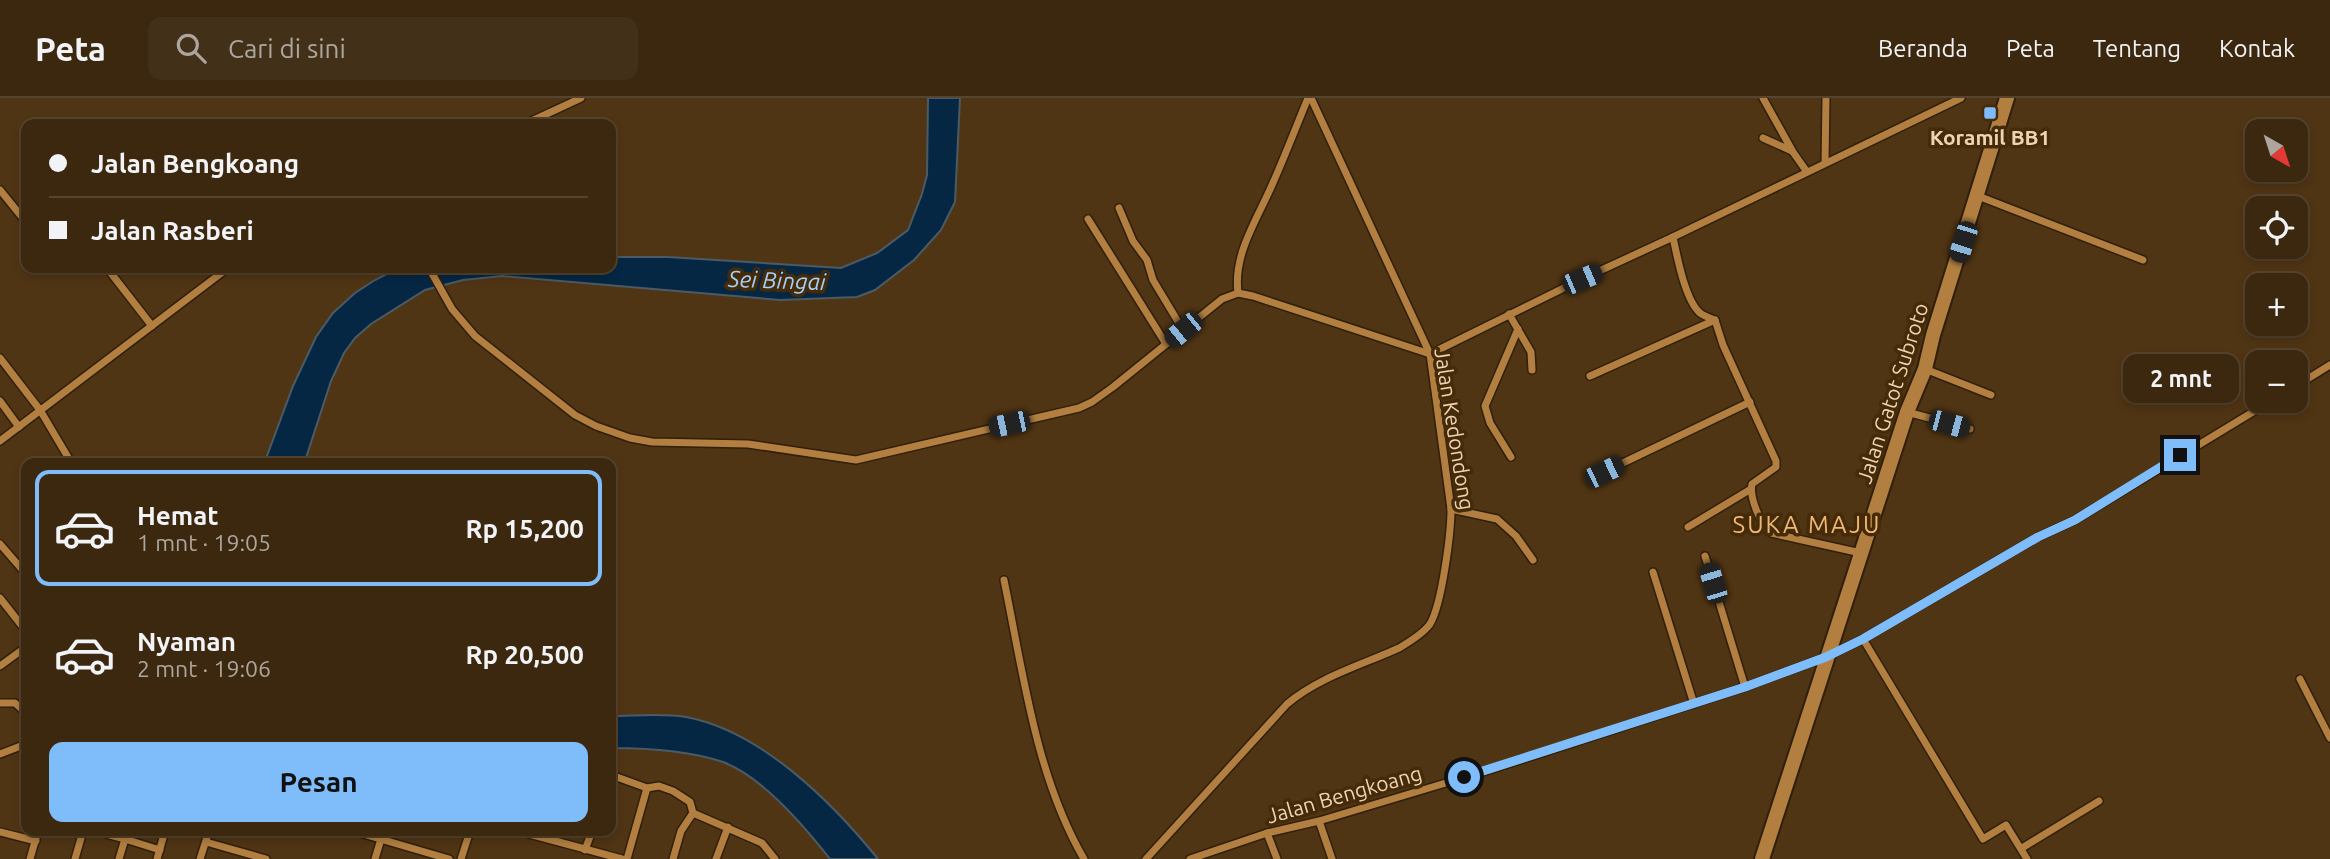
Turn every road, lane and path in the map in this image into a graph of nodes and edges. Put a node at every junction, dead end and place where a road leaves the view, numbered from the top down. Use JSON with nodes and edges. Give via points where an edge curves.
{"nodes":[{"id":1,"x":581,"y":98,"type":"edge"},
{"id":2,"x":1309,"y":98,"type":"edge"},
{"id":3,"x":1763,"y":98,"type":"edge"},
{"id":4,"x":1826,"y":98,"type":"edge"},
{"id":5,"x":1961,"y":98,"type":"edge"},
{"id":6,"x":2007,"y":98,"type":"edge"},
{"id":7,"x":570,"y":100,"type":"edge"},
{"id":8,"x":534,"y":119,"type":"edge"},
{"id":9,"x":1763,"y":138,"type":"dead end"},
{"id":10,"x":1793,"y":152,"type":"junction"},
{"id":11,"x":1825,"y":163,"type":"junction"},
{"id":12,"x":1807,"y":172,"type":"junction"},
{"id":13,"x":0,"y":190,"type":"edge"},
{"id":14,"x":1978,"y":196,"type":"junction"},
{"id":15,"x":1119,"y":208,"type":"dead end"},
{"id":16,"x":21,"y":216,"type":"edge"},
{"id":17,"x":1088,"y":219,"type":"dead end"},
{"id":18,"x":1673,"y":237,"type":"junction"},
{"id":19,"x":2143,"y":260,"type":"dead end"},
{"id":20,"x":111,"y":273,"type":"edge"},
{"id":21,"x":221,"y":273,"type":"edge"},
{"id":22,"x":432,"y":273,"type":"edge"},
{"id":23,"x":1238,"y":293,"type":"junction"},
{"id":24,"x":1509,"y":314,"type":"junction"},
{"id":25,"x":1715,"y":320,"type":"junction"},
{"id":26,"x":152,"y":326,"type":"junction"},
{"id":27,"x":1518,"y":328,"type":"junction"},
{"id":28,"x":1183,"y":330,"type":"junction"},
{"id":29,"x":1166,"y":344,"type":"junction"},
{"id":30,"x":1430,"y":354,"type":"junction"},
{"id":31,"x":0,"y":358,"type":"edge"},
{"id":32,"x":2330,"y":365,"type":"edge"},
{"id":33,"x":1924,"y":369,"type":"junction"},
{"id":34,"x":1532,"y":370,"type":"dead end"},
{"id":35,"x":1590,"y":376,"type":"dead end"},
{"id":36,"x":2308,"y":379,"type":"edge"},
{"id":37,"x":1991,"y":396,"type":"dead end"},
{"id":38,"x":0,"y":401,"type":"edge"},
{"id":39,"x":1750,"y":402,"type":"junction"},
{"id":40,"x":40,"y":410,"type":"junction"},
{"id":41,"x":1907,"y":412,"type":"junction"},
{"id":42,"x":2251,"y":413,"type":"edge"},
{"id":43,"x":19,"y":427,"type":"junction"},
{"id":44,"x":1970,"y":429,"type":"dead end"},
{"id":45,"x":0,"y":441,"type":"edge"},
{"id":46,"x":1511,"y":457,"type":"dead end"},
{"id":47,"x":68,"y":458,"type":"edge"},
{"id":48,"x":1604,"y":472,"type":"dead end"},
{"id":49,"x":1751,"y":489,"type":"junction"},
{"id":50,"x":1451,"y":509,"type":"junction"},
{"id":51,"x":1688,"y":527,"type":"dead end"},
{"id":52,"x":0,"y":544,"type":"edge"},
{"id":53,"x":1861,"y":553,"type":"junction"},
{"id":54,"x":1705,"y":556,"type":"dead end"},
{"id":55,"x":1533,"y":560,"type":"dead end"},
{"id":56,"x":21,"y":567,"type":"edge"},
{"id":57,"x":1653,"y":572,"type":"dead end"},
{"id":58,"x":1004,"y":580,"type":"dead end"},
{"id":59,"x":0,"y":598,"type":"edge"},
{"id":60,"x":21,"y":625,"type":"edge"},
{"id":61,"x":1863,"y":639,"type":"junction"},
{"id":62,"x":21,"y":651,"type":"edge"},
{"id":63,"x":1826,"y":657,"type":"junction"},
{"id":64,"x":0,"y":666,"type":"edge"},
{"id":65,"x":2300,"y":679,"type":"dead end"},
{"id":66,"x":1745,"y":687,"type":"junction"},
{"id":67,"x":0,"y":704,"type":"edge"},
{"id":68,"x":1694,"y":704,"type":"junction"},
{"id":69,"x":21,"y":708,"type":"edge"},
{"id":70,"x":2330,"y":738,"type":"edge"},
{"id":71,"x":21,"y":746,"type":"edge"},
{"id":72,"x":0,"y":754,"type":"edge"},
{"id":73,"x":616,"y":777,"type":"edge"},
{"id":74,"x":647,"y":788,"type":"junction"},
{"id":75,"x":2099,"y":801,"type":"dead end"},
{"id":76,"x":693,"y":813,"type":"junction"},
{"id":77,"x":1319,"y":821,"type":"junction"},
{"id":78,"x":728,"y":827,"type":"junction"},
{"id":79,"x":0,"y":832,"type":"edge"},
{"id":80,"x":1267,"y":833,"type":"junction"},
{"id":81,"x":37,"y":836,"type":"edge"},
{"id":82,"x":82,"y":836,"type":"edge"},
{"id":83,"x":114,"y":836,"type":"edge"},
{"id":84,"x":164,"y":836,"type":"edge"},
{"id":85,"x":208,"y":836,"type":"edge"},
{"id":86,"x":370,"y":836,"type":"edge"},
{"id":87,"x":468,"y":836,"type":"edge"},
{"id":88,"x":536,"y":836,"type":"edge"},
{"id":89,"x":590,"y":836,"type":"edge"},
{"id":90,"x":125,"y":839,"type":"junction"},
{"id":91,"x":381,"y":839,"type":"junction"},
{"id":92,"x":36,"y":841,"type":"junction"},
{"id":93,"x":206,"y":842,"type":"junction"},
{"id":94,"x":2022,"y":848,"type":"junction"},
{"id":95,"x":160,"y":850,"type":"junction"},
{"id":96,"x":585,"y":850,"type":"junction"},
{"id":97,"x":422,"y":855,"type":"edge"},
{"id":98,"x":1208,"y":856,"type":"edge"},
{"id":99,"x":246,"y":857,"type":"edge"},
{"id":100,"x":30,"y":859,"type":"edge"},
{"id":101,"x":75,"y":859,"type":"edge"},
{"id":102,"x":119,"y":859,"type":"edge"},
{"id":103,"x":157,"y":859,"type":"edge"},
{"id":104,"x":200,"y":859,"type":"edge"},
{"id":105,"x":266,"y":859,"type":"edge"},
{"id":106,"x":375,"y":859,"type":"edge"},
{"id":107,"x":449,"y":859,"type":"edge"},
{"id":108,"x":461,"y":859,"type":"edge"},
{"id":109,"x":624,"y":859,"type":"edge"},
{"id":110,"x":673,"y":859,"type":"edge"},
{"id":111,"x":716,"y":859,"type":"edge"},
{"id":112,"x":775,"y":859,"type":"edge"},
{"id":113,"x":1084,"y":859,"type":"edge"},
{"id":114,"x":1146,"y":859,"type":"edge"},
{"id":115,"x":1190,"y":859,"type":"edge"},
{"id":116,"x":1278,"y":859,"type":"edge"},
{"id":117,"x":1332,"y":859,"type":"edge"},
{"id":118,"x":1762,"y":859,"type":"edge"},
{"id":119,"x":2027,"y":859,"type":"edge"}],
"edges":[{"from":1,"to":7,"type":"street"},
{"from":2,"to":23,"type":"street","via":[[1241,253]]},
{"from":2,"to":30,"type":"street","name":"Jalan Kedondong"},
{"from":3,"to":10,"type":"street"},
{"from":4,"to":11,"type":"street"},
{"from":5,"to":11,"type":"street"},
{"from":6,"to":14,"type":"main road","name":"Jalan Gatot Subroto"},
{"from":7,"to":8,"type":"street"},
{"from":9,"to":10,"type":"street"},
{"from":10,"to":12,"type":"street"},
{"from":11,"to":12,"type":"street"},
{"from":12,"to":18,"type":"street"},
{"from":13,"to":16,"type":"street"},
{"from":14,"to":19,"type":"street"},
{"from":14,"to":33,"type":"main road","name":"Jalan Gatot Subroto"},
{"from":15,"to":28,"type":"street"},
{"from":17,"to":29,"type":"street"},
{"from":18,"to":24,"type":"street"},
{"from":18,"to":25,"type":"street","via":[[1695,307]]},
{"from":20,"to":26,"type":"street"},
{"from":21,"to":26,"type":"street"},
{"from":22,"to":29,"type":"street","via":[[452,309],[475,336],[539,388],[596,426],[652,442],[748,444],[856,460],[1079,408]]},
{"from":23,"to":28,"type":"street","via":[[1222,299]]},
{"from":23,"to":30,"type":"street"},
{"from":24,"to":27,"type":"street"},
{"from":24,"to":30,"type":"street"},
{"from":25,"to":35,"type":"street"},
{"from":25,"to":39,"type":"street"},
{"from":26,"to":40,"type":"street"},
{"from":27,"to":34,"type":"street","via":[[1531,352]]},
{"from":27,"to":46,"type":"street","via":[[1485,406]]},
{"from":28,"to":29,"type":"street"},
{"from":30,"to":50,"type":"street","name":"Jalan Kedondong"},
{"from":31,"to":40,"type":"street"},
{"from":32,"to":36,"type":"street"},
{"from":33,"to":37,"type":"street"},
{"from":33,"to":41,"type":"main road","name":"Jalan Gatot Subroto"},
{"from":38,"to":43,"type":"street"},
{"from":39,"to":48,"type":"street"},
{"from":39,"to":49,"type":"street","via":[[1776,461],[1776,467]]},
{"from":40,"to":43,"type":"street"},
{"from":40,"to":47,"type":"street"},
{"from":41,"to":44,"type":"street"},
{"from":41,"to":53,"type":"main road","name":"Jalan Gatot Subroto"},
{"from":42,"to":61,"type":"street","name":"Jalan Bengkoang","via":[[2075,520]]},
{"from":43,"to":45,"type":"street"},
{"from":49,"to":51,"type":"street"},
{"from":49,"to":53,"type":"street","via":[[1762,525],[1769,532]]},
{"from":50,"to":55,"type":"street","via":[[1497,519]]},
{"from":50,"to":114,"type":"street","name":"Jalan Kedondong","via":[[1439,597],[1430,624],[1399,648],[1301,692]]},
{"from":52,"to":56,"type":"street"},
{"from":53,"to":63,"type":"main road","name":"Jalan Gatot Subroto"},
{"from":54,"to":66,"type":"street"},
{"from":57,"to":68,"type":"street"},
{"from":58,"to":113,"type":"street","via":[[1038,741],[1054,795]]},
{"from":59,"to":60,"type":"street"},
{"from":61,"to":63,"type":"street","name":"Jalan Bengkoang"},
{"from":61,"to":94,"type":"street","via":[[1983,839],[2006,825]]},
{"from":62,"to":64,"type":"street"},
{"from":63,"to":66,"type":"street","name":"Jalan Bengkoang"},
{"from":63,"to":118,"type":"main road","name":"Jalan Gatot Subroto"},
{"from":65,"to":70,"type":"street"},
{"from":66,"to":68,"type":"street","name":"Jalan Bengkoang"},
{"from":67,"to":69,"type":"street","via":[[15,703]]},
{"from":68,"to":77,"type":"street","name":"Jalan Bengkoang"},
{"from":71,"to":72,"type":"street"},
{"from":73,"to":74,"type":"street"},
{"from":74,"to":76,"type":"street","via":[[659,786],[681,795],[690,802]]},
{"from":74,"to":109,"type":"street"},
{"from":75,"to":94,"type":"street"},
{"from":76,"to":78,"type":"street"},
{"from":76,"to":110,"type":"street","via":[[681,831]]},
{"from":77,"to":80,"type":"street","name":"Jalan Bengkoang"},
{"from":77,"to":117,"type":"street"},
{"from":78,"to":111,"type":"street"},
{"from":78,"to":112,"type":"street","via":[[762,843]]},
{"from":79,"to":92,"type":"street"},
{"from":80,"to":98,"type":"street","name":"Jalan Bengkoang"},
{"from":80,"to":116,"type":"street"},
{"from":81,"to":92,"type":"street"},
{"from":82,"to":101,"type":"street"},
{"from":83,"to":90,"type":"street"},
{"from":84,"to":95,"type":"street"},
{"from":85,"to":93,"type":"street"},
{"from":86,"to":91,"type":"street"},
{"from":87,"to":108,"type":"street"},
{"from":88,"to":96,"type":"street"},
{"from":89,"to":96,"type":"street"},
{"from":90,"to":95,"type":"street"},
{"from":90,"to":102,"type":"street"},
{"from":91,"to":97,"type":"street"},
{"from":91,"to":106,"type":"street"},
{"from":92,"to":100,"type":"street"},
{"from":93,"to":99,"type":"street"},
{"from":93,"to":104,"type":"street"},
{"from":94,"to":119,"type":"street"},
{"from":95,"to":103,"type":"street"},
{"from":96,"to":109,"type":"street"},
{"from":97,"to":107,"type":"street"},
{"from":98,"to":115,"type":"street","name":"Jalan Bengkoang"},
{"from":99,"to":105,"type":"street"}]}
